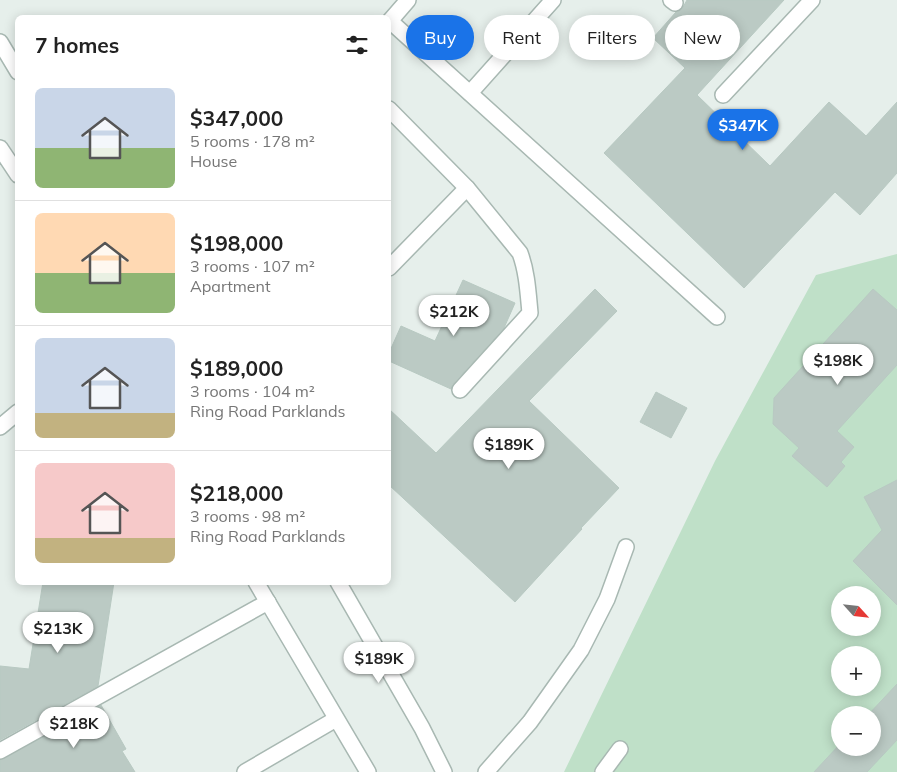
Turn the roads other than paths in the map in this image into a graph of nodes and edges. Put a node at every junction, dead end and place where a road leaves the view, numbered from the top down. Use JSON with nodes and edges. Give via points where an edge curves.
{"nodes":[{"id":1,"x":408,"y":0,"type":"edge"},
{"id":2,"x":553,"y":0,"type":"edge"},
{"id":3,"x":812,"y":0,"type":"edge"},
{"id":4,"x":391,"y":19,"type":"edge"},
{"id":5,"x":391,"y":23,"type":"edge"},
{"id":6,"x":0,"y":42,"type":"edge"},
{"id":7,"x":15,"y":67,"type":"edge"},
{"id":8,"x":470,"y":93,"type":"junction"},
{"id":9,"x":723,"y":95,"type":"dead end"},
{"id":10,"x":391,"y":111,"type":"edge"},
{"id":11,"x":0,"y":148,"type":"edge"},
{"id":12,"x":15,"y":170,"type":"edge"},
{"id":13,"x":467,"y":188,"type":"junction"},
{"id":14,"x":391,"y":266,"type":"edge"},
{"id":15,"x":718,"y":317,"type":"dead end"},
{"id":16,"x":460,"y":390,"type":"dead end"},
{"id":17,"x":15,"y":414,"type":"edge"},
{"id":18,"x":0,"y":427,"type":"edge"},
{"id":19,"x":626,"y":547,"type":"dead end"},
{"id":20,"x":258,"y":585,"type":"edge"},
{"id":21,"x":340,"y":585,"type":"edge"},
{"id":22,"x":268,"y":602,"type":"junction"},
{"id":23,"x":336,"y":719,"type":"junction"},
{"id":24,"x":620,"y":749,"type":"dead end"},
{"id":25,"x":0,"y":751,"type":"edge"},
{"id":26,"x":245,"y":772,"type":"edge"},
{"id":27,"x":368,"y":772,"type":"edge"},
{"id":28,"x":444,"y":772,"type":"edge"},
{"id":29,"x":486,"y":772,"type":"edge"},
{"id":30,"x":603,"y":772,"type":"edge"}],
"edges":[{"from":1,"to":4,"type":"street"},
{"from":2,"to":8,"type":"street"},
{"from":3,"to":9,"type":"street"},
{"from":5,"to":8,"type":"street"},
{"from":6,"to":7,"type":"street"},
{"from":8,"to":15,"type":"street"},
{"from":10,"to":13,"type":"street"},
{"from":11,"to":12,"type":"street"},
{"from":13,"to":14,"type":"street"},
{"from":13,"to":16,"type":"street","via":[[520,253],[527,278],[530,313]]},
{"from":17,"to":18,"type":"street"},
{"from":19,"to":29,"type":"street","via":[[607,599],[582,650],[530,722]]},
{"from":20,"to":22,"type":"street"},
{"from":21,"to":28,"type":"street"},
{"from":22,"to":23,"type":"street"},
{"from":22,"to":25,"type":"street"},
{"from":23,"to":26,"type":"street"},
{"from":23,"to":27,"type":"street"},
{"from":24,"to":30,"type":"street"}]}
